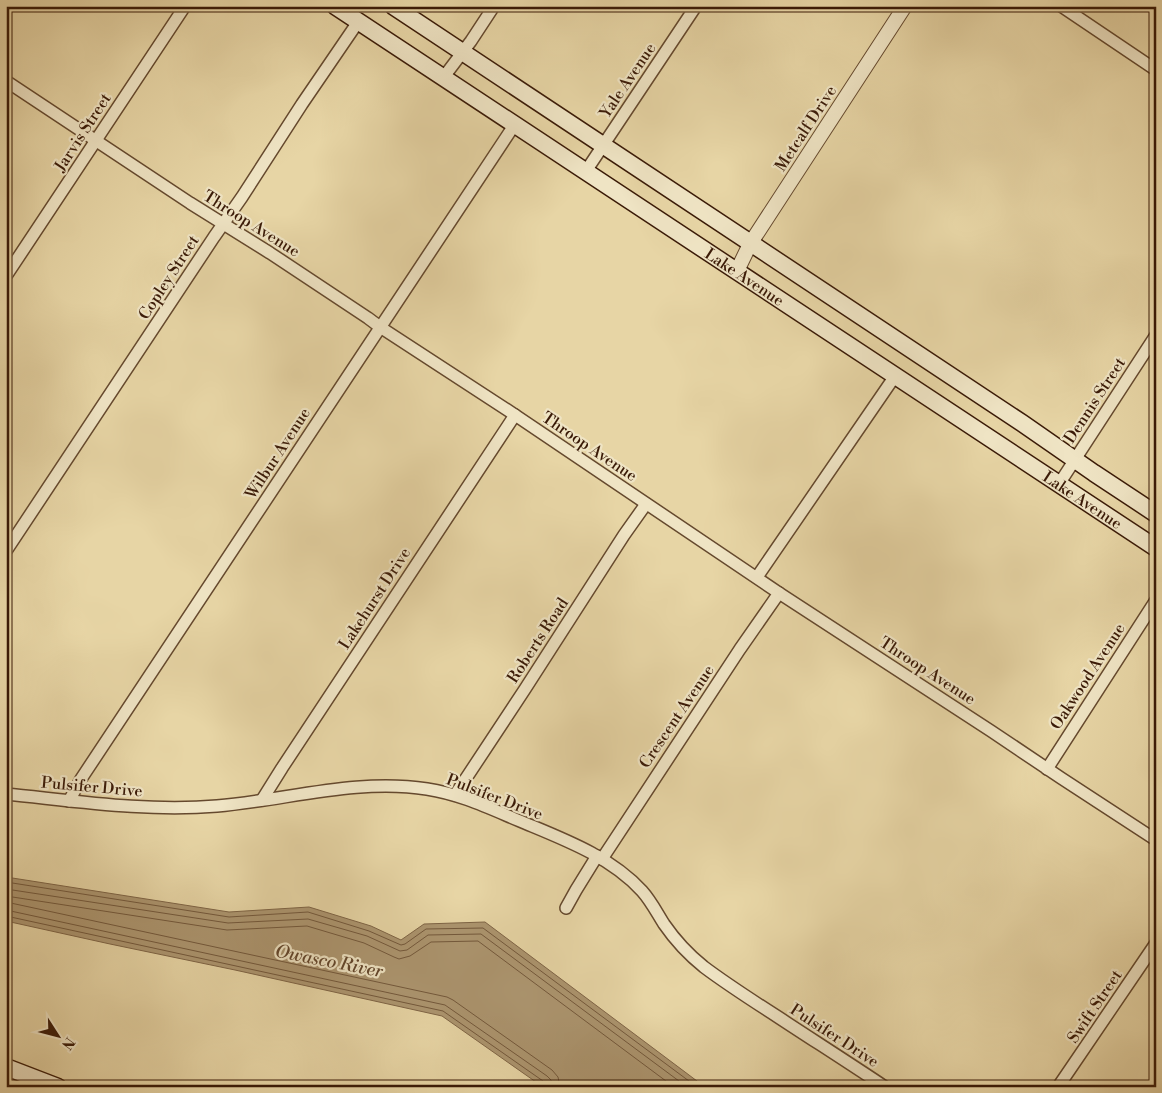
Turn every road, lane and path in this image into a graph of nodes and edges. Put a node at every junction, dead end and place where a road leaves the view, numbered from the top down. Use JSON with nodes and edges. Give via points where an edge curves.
{"nodes":[{"id":1,"x":185,"y":6,"type":"edge"},
{"id":2,"x":335,"y":6,"type":"edge"},
{"id":3,"x":392,"y":6,"type":"edge"},
{"id":4,"x":494,"y":6,"type":"edge"},
{"id":5,"x":696,"y":6,"type":"edge"},
{"id":6,"x":905,"y":6,"type":"edge"},
{"id":7,"x":1061,"y":6,"type":"edge"},
{"id":8,"x":358,"y":22,"type":"junction"},
{"id":9,"x":462,"y":52,"type":"junction"},
{"id":10,"x":1156,"y":70,"type":"edge"},
{"id":11,"x":443,"y":78,"type":"junction"},
{"id":12,"x":6,"y":80,"type":"edge"},
{"id":13,"x":515,"y":124,"type":"junction"},
{"id":14,"x":97,"y":140,"type":"junction"},
{"id":15,"x":602,"y":146,"type":"junction"},
{"id":16,"x":586,"y":171,"type":"junction"},
{"id":17,"x":224,"y":224,"type":"junction"},
{"id":18,"x":750,"y":244,"type":"junction"},
{"id":19,"x":736,"y":271,"type":"junction"},
{"id":20,"x":6,"y":276,"type":"edge"},
{"id":21,"x":380,"y":327,"type":"junction"},
{"id":22,"x":1156,"y":335,"type":"edge"},
{"id":23,"x":895,"y":376,"type":"junction"},
{"id":24,"x":516,"y":415,"type":"junction"},
{"id":25,"x":1075,"y":460,"type":"junction"},
{"id":26,"x":1060,"y":484,"type":"junction"},
{"id":27,"x":646,"y":504,"type":"junction"},
{"id":28,"x":1156,"y":514,"type":"edge"},
{"id":29,"x":1156,"y":548,"type":"edge"},
{"id":30,"x":6,"y":551,"type":"edge"},
{"id":31,"x":757,"y":577,"type":"junction"},
{"id":32,"x":779,"y":593,"type":"junction"},
{"id":33,"x":1156,"y":600,"type":"edge"},
{"id":34,"x":1047,"y":769,"type":"junction"},
{"id":35,"x":6,"y":794,"type":"edge"},
{"id":36,"x":455,"y":795,"type":"junction"},
{"id":37,"x":262,"y":800,"type":"junction"},
{"id":38,"x":68,"y":801,"type":"junction"},
{"id":39,"x":1156,"y":840,"type":"edge"},
{"id":40,"x":600,"y":858,"type":"junction"},
{"id":41,"x":566,"y":908,"type":"dead end"},
{"id":42,"x":1156,"y":943,"type":"edge"},
{"id":43,"x":6,"y":1066,"type":"edge"},
{"id":44,"x":58,"y":1087,"type":"edge"},
{"id":45,"x":885,"y":1087,"type":"edge"},
{"id":46,"x":1058,"y":1087,"type":"edge"}],
"edges":[{"from":1,"to":14,"type":"street","name":"Jarvis Street"},
{"from":2,"to":8,"type":"main road","name":"Lake Avenue"},
{"from":3,"to":9,"type":"main road","name":"Lake Avenue"},
{"from":4,"to":9,"type":"street"},
{"from":5,"to":15,"type":"street","name":"Yale Avenue"},
{"from":6,"to":18,"type":"street","name":"Metcalf Drive"},
{"from":7,"to":10,"type":"street"},
{"from":8,"to":11,"type":"main road","name":"Lake Avenue"},
{"from":8,"to":17,"type":"street","name":"Copley Street"},
{"from":9,"to":11,"type":"street"},
{"from":9,"to":15,"type":"main road","name":"Lake Avenue"},
{"from":11,"to":13,"type":"main road","name":"Lake Avenue"},
{"from":12,"to":14,"type":"street","name":"Throop Avenue"},
{"from":13,"to":16,"type":"main road","name":"Lake Avenue"},
{"from":13,"to":21,"type":"street","name":"Wilbur Avenue"},
{"from":14,"to":17,"type":"street","name":"Throop Avenue"},
{"from":14,"to":20,"type":"street","name":"Jarvis Street"},
{"from":15,"to":16,"type":"street","name":"Yale Avenue"},
{"from":15,"to":18,"type":"main road","name":"Lake Avenue"},
{"from":16,"to":19,"type":"main road","name":"Lake Avenue"},
{"from":17,"to":21,"type":"street","name":"Throop Avenue"},
{"from":17,"to":30,"type":"street","name":"Copley Street"},
{"from":18,"to":19,"type":"street","name":"Metcalf Drive"},
{"from":18,"to":25,"type":"main road","name":"Lake Avenue"},
{"from":19,"to":23,"type":"main road","name":"Lake Avenue"},
{"from":21,"to":24,"type":"street","name":"Throop Avenue"},
{"from":21,"to":38,"type":"street","name":"Wilbur Avenue"},
{"from":22,"to":25,"type":"street","name":"Dennis Street"},
{"from":23,"to":26,"type":"main road","name":"Lake Avenue"},
{"from":23,"to":31,"type":"street"},
{"from":24,"to":27,"type":"street","name":"Throop Avenue"},
{"from":24,"to":37,"type":"street","name":"Lakehurst Drive"},
{"from":25,"to":26,"type":"street","name":"Dennis Street"},
{"from":25,"to":28,"type":"main road","name":"Lake Avenue"},
{"from":26,"to":29,"type":"main road","name":"Lake Avenue"},
{"from":27,"to":31,"type":"street","name":"Throop Avenue"},
{"from":27,"to":36,"type":"street","name":"Roberts Road"},
{"from":31,"to":32,"type":"street","name":"Throop Avenue"},
{"from":32,"to":34,"type":"street","name":"Throop Avenue"},
{"from":32,"to":40,"type":"street","name":"Crescent Avenue"},
{"from":33,"to":34,"type":"street","name":"Oakwood Avenue"},
{"from":34,"to":39,"type":"street","name":"Throop Avenue"},
{"from":35,"to":38,"type":"street","name":"Pulsifer Drive"},
{"from":36,"to":37,"type":"street","name":"Pulsifer Drive","via":[[403,786],[376,786]]},
{"from":36,"to":40,"type":"street","name":"Pulsifer Drive"},
{"from":37,"to":38,"type":"street","name":"Pulsifer Drive","via":[[216,806],[149,808]]},
{"from":40,"to":41,"type":"street","name":"Crescent Avenue"},
{"from":40,"to":45,"type":"street","name":"Pulsifer Drive","via":[[622,872],[642,891],[676,940],[704,966]]},
{"from":42,"to":46,"type":"street","name":"Swift Street"},
{"from":43,"to":44,"type":"main road"}]}
